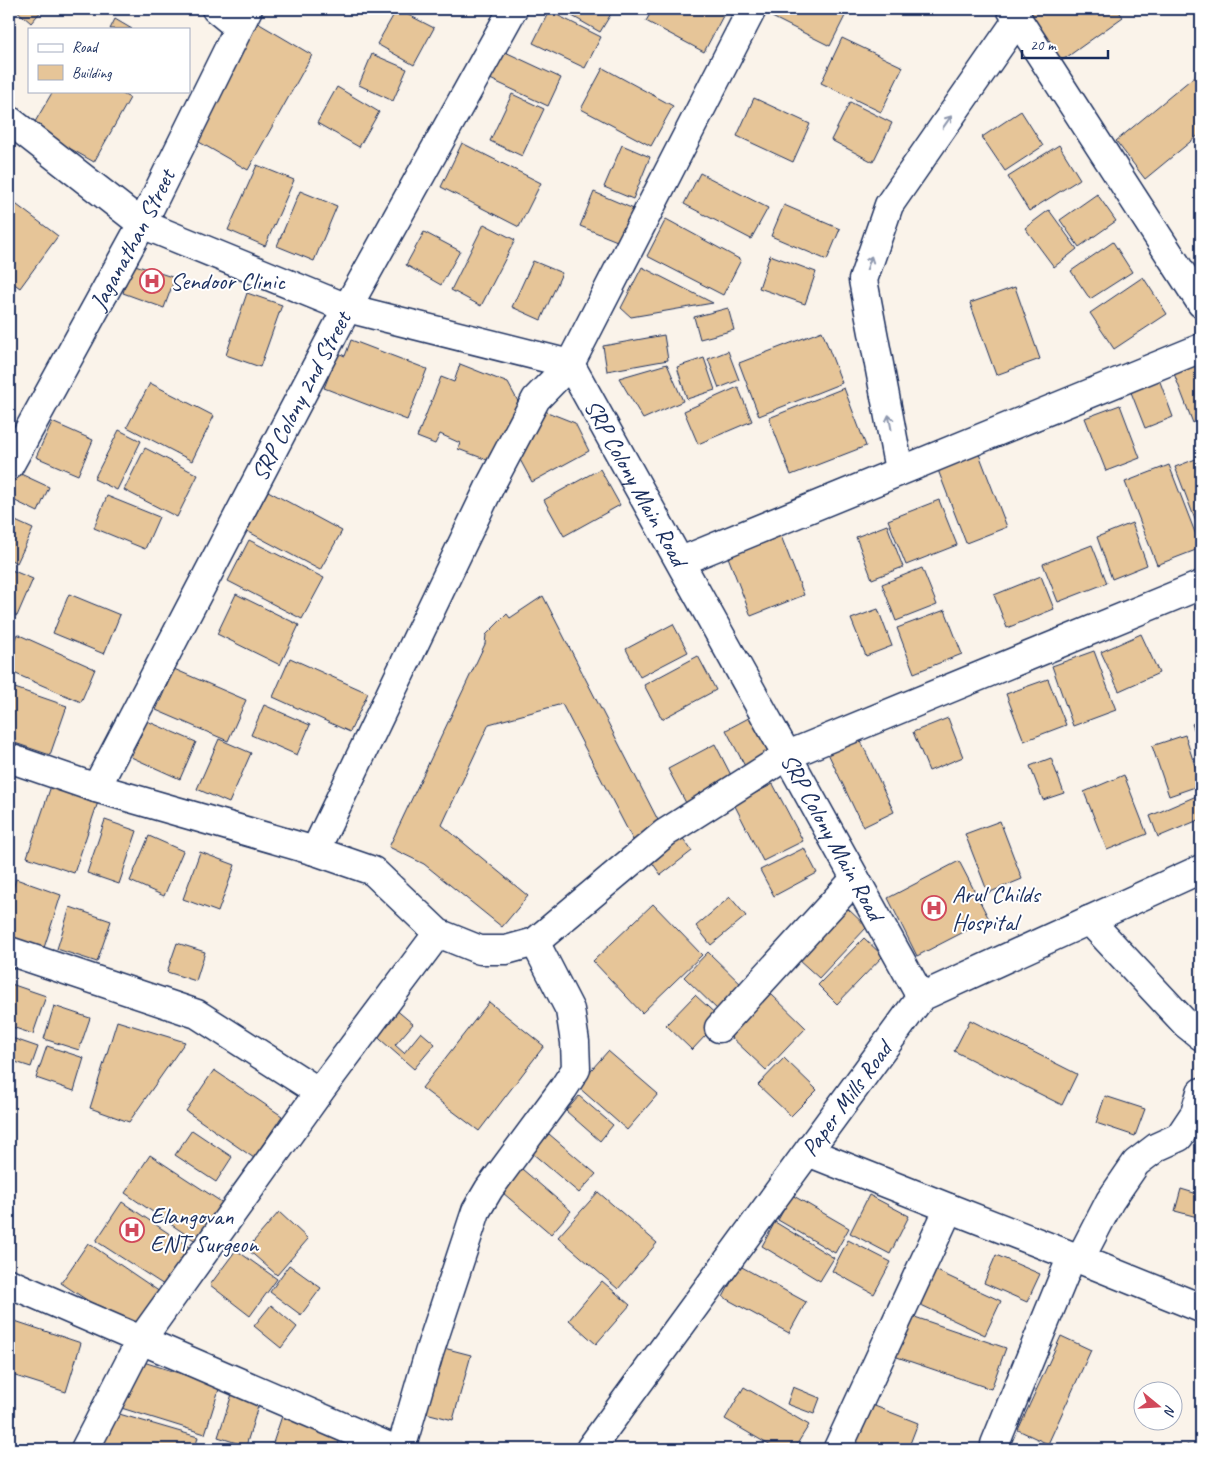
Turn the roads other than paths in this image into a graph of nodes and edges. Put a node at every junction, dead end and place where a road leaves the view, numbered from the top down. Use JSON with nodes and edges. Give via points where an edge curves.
{"nodes":[{"id":1,"x":216,"y":9,"type":"edge"},
{"id":2,"x":513,"y":9,"type":"edge"},
{"id":3,"x":752,"y":9,"type":"edge"},
{"id":4,"x":1015,"y":14,"type":"edge"},
{"id":5,"x":243,"y":18,"type":"edge"},
{"id":6,"x":9,"y":120,"type":"edge"},
{"id":7,"x":142,"y":224,"type":"junction"},
{"id":8,"x":1201,"y":303,"type":"edge"},
{"id":9,"x":347,"y":308,"type":"junction"},
{"id":10,"x":1201,"y":348,"type":"edge"},
{"id":11,"x":570,"y":364,"type":"junction"},
{"id":12,"x":9,"y":466,"type":"edge"},
{"id":13,"x":899,"y":470,"type":"junction"},
{"id":14,"x":681,"y":561,"type":"junction"},
{"id":15,"x":1201,"y":585,"type":"edge"},
{"id":16,"x":788,"y":756,"type":"junction"},
{"id":17,"x":9,"y":758,"type":"edge"},
{"id":18,"x":96,"y":788,"type":"junction"},
{"id":19,"x":315,"y":850,"type":"junction"},
{"id":20,"x":1201,"y":869,"type":"edge"},
{"id":21,"x":855,"y":879,"type":"junction"},
{"id":22,"x":1089,"y":920,"type":"junction"},
{"id":23,"x":438,"y":933,"type":"junction"},
{"id":24,"x":535,"y":942,"type":"junction"},
{"id":25,"x":9,"y":951,"type":"edge"},
{"id":26,"x":921,"y":997,"type":"junction"},
{"id":27,"x":719,"y":1028,"type":"dead end"},
{"id":28,"x":1201,"y":1036,"type":"edge"},
{"id":29,"x":319,"y":1092,"type":"junction"},
{"id":30,"x":1201,"y":1092,"type":"edge"},
{"id":31,"x":808,"y":1152,"type":"junction"},
{"id":32,"x":949,"y":1208,"type":"junction"},
{"id":33,"x":1076,"y":1258,"type":"junction"},
{"id":34,"x":9,"y":1284,"type":"edge"},
{"id":35,"x":1201,"y":1308,"type":"edge"},
{"id":36,"x":141,"y":1340,"type":"junction"},
{"id":37,"x":838,"y":1448,"type":"edge"},
{"id":38,"x":85,"y":1449,"type":"edge"},
{"id":39,"x":394,"y":1449,"type":"edge"},
{"id":40,"x":401,"y":1449,"type":"edge"},
{"id":41,"x":590,"y":1449,"type":"edge"},
{"id":42,"x":996,"y":1449,"type":"edge"}],
"edges":[{"from":1,"to":5,"type":"street"},
{"from":2,"to":9,"type":"street","name":"SRP Colony 2nd Street"},
{"from":3,"to":11,"type":"street"},
{"from":4,"to":8,"type":"street"},
{"from":13,"to":4,"type":"street","one_way":true,"via":[[863,280],[890,205]]},
{"from":5,"to":7,"type":"street","name":"Jaganathan Street"},
{"from":6,"to":7,"type":"street"},
{"from":7,"to":9,"type":"street"},
{"from":7,"to":12,"type":"street","name":"Jaganathan Street"},
{"from":9,"to":11,"type":"street"},
{"from":9,"to":18,"type":"street","name":"SRP Colony 2nd Street"},
{"from":10,"to":13,"type":"street"},
{"from":11,"to":14,"type":"street","name":"SRP Colony Main Road"},
{"from":11,"to":19,"type":"street","via":[[536,399],[490,484]]},
{"from":13,"to":14,"type":"street"},
{"from":14,"to":16,"type":"street","name":"SRP Colony Main Road"},
{"from":15,"to":16,"type":"street"},
{"from":16,"to":21,"type":"street","name":"SRP Colony Main Road"},
{"from":16,"to":24,"type":"street","via":[[665,833]]},
{"from":17,"to":18,"type":"street"},
{"from":18,"to":19,"type":"street"},
{"from":19,"to":23,"type":"street","via":[[373,871]]},
{"from":20,"to":22,"type":"street","name":"Paper Mills Road"},
{"from":21,"to":26,"type":"street","name":"SRP Colony Main Road"},
{"from":21,"to":27,"type":"street"},
{"from":22,"to":26,"type":"street","name":"Paper Mills Road"},
{"from":22,"to":28,"type":"street"},
{"from":23,"to":24,"type":"street","via":[[480,950],[506,950]]},
{"from":23,"to":29,"type":"street"},
{"from":24,"to":40,"type":"street","via":[[570,1010],[576,1069],[489,1189],[476,1212]]},
{"from":25,"to":29,"type":"street","via":[[196,1014]]},
{"from":26,"to":31,"type":"street","name":"Paper Mills Road"},
{"from":29,"to":36,"type":"street"},
{"from":30,"to":33,"type":"street","via":[[1195,1113],[1179,1137],[1157,1147],[1136,1163]]},
{"from":31,"to":32,"type":"street"},
{"from":31,"to":41,"type":"street","name":"Paper Mills Road"},
{"from":32,"to":33,"type":"street"},
{"from":32,"to":37,"type":"street"},
{"from":33,"to":35,"type":"street"},
{"from":33,"to":42,"type":"street","via":[[995,1444]]},
{"from":34,"to":36,"type":"street"},
{"from":36,"to":38,"type":"street"},
{"from":36,"to":39,"type":"street"}]}
